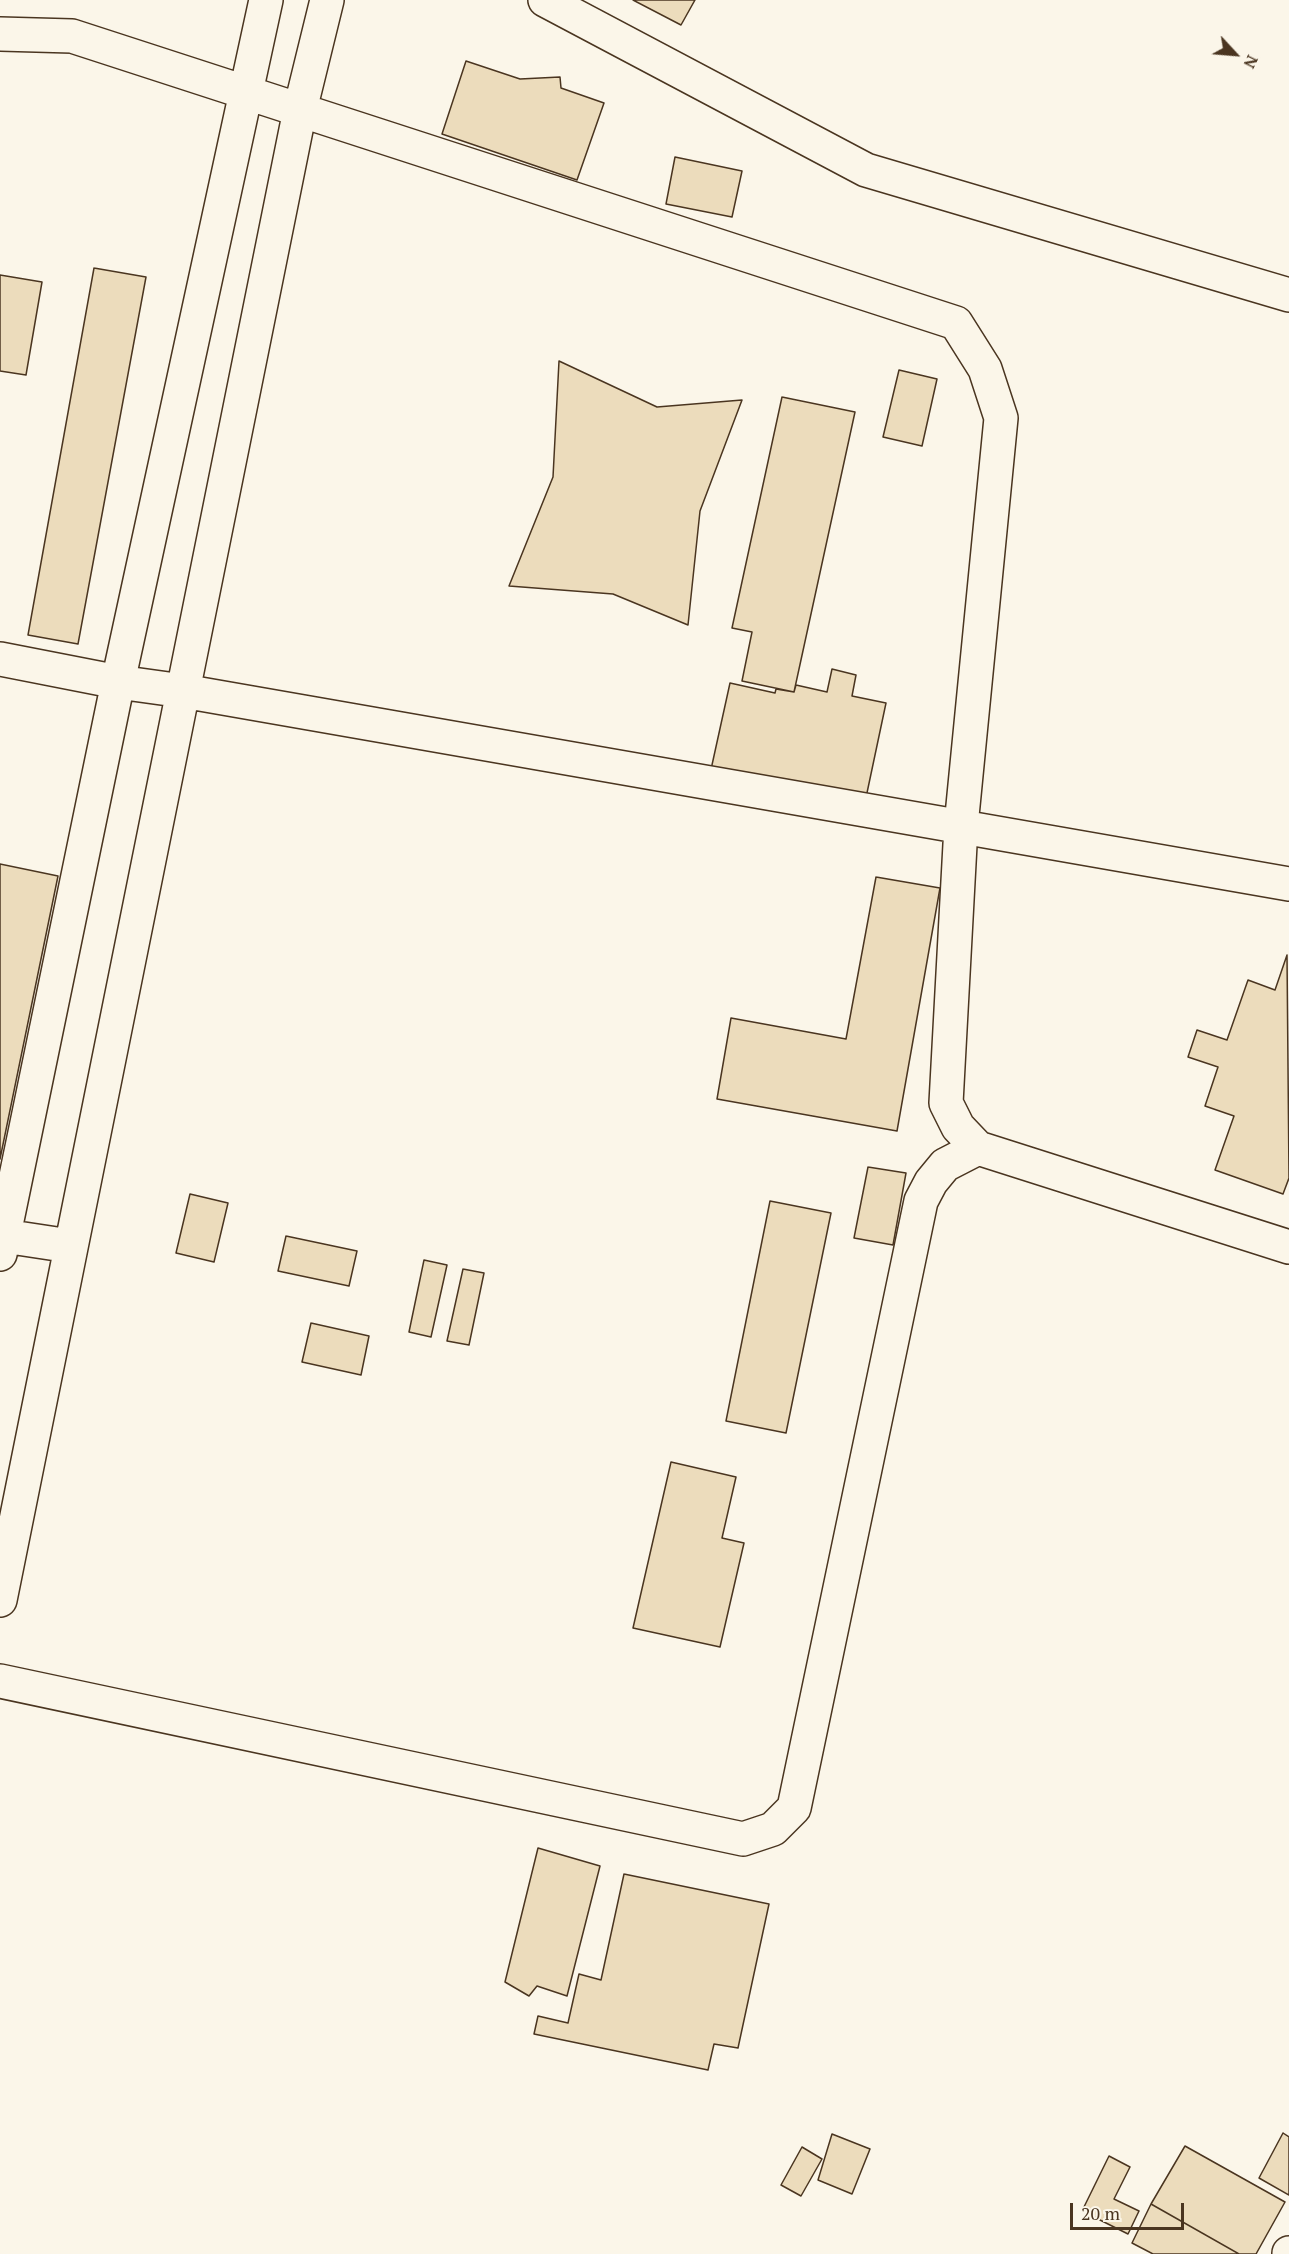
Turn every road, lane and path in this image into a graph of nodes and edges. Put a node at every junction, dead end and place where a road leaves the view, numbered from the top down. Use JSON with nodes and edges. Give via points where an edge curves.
{"nodes":[{"id":1,"x":266,"y":0,"type":"edge"},
{"id":2,"x":327,"y":0,"type":"edge"},
{"id":3,"x":545,"y":0,"type":"edge"},
{"id":4,"x":0,"y":34,"type":"edge"},
{"id":5,"x":246,"y":91,"type":"junction"},
{"id":6,"x":300,"y":110,"type":"junction"},
{"id":7,"x":1289,"y":295,"type":"edge"},
{"id":8,"x":0,"y":659,"type":"edge"},
{"id":9,"x":118,"y":682,"type":"junction"},
{"id":10,"x":183,"y":691,"type":"junction"},
{"id":11,"x":961,"y":826,"type":"junction"},
{"id":12,"x":1289,"y":884,"type":"edge"},
{"id":13,"x":978,"y":1148,"type":"junction"},
{"id":14,"x":2,"y":1245,"type":"edge"},
{"id":15,"x":70,"y":1246,"type":"junction"},
{"id":16,"x":1289,"y":1247,"type":"edge"},
{"id":17,"x":0,"y":1600,"type":"edge"},
{"id":18,"x":0,"y":1681,"type":"edge"}],
"edges":[{"from":1,"to":5,"type":"street"},
{"from":2,"to":6,"type":"street"},
{"from":3,"to":7,"type":"street","via":[[866,170]]},
{"from":4,"to":5,"type":"street","via":[[72,36]]},
{"from":5,"to":6,"type":"street"},
{"from":5,"to":9,"type":"street"},
{"from":6,"to":10,"type":"street"},
{"from":6,"to":11,"type":"street","via":[[956,324],[985,369],[1001,418]]},
{"from":8,"to":9,"type":"street"},
{"from":9,"to":10,"type":"street"},
{"from":9,"to":14,"type":"street"},
{"from":10,"to":11,"type":"street"},
{"from":10,"to":15,"type":"street"},
{"from":11,"to":12,"type":"street"},
{"from":11,"to":13,"type":"street","via":[[946,1103],[958,1127]]},
{"from":13,"to":16,"type":"street"},
{"from":13,"to":18,"type":"street","via":[[945,1165],[921,1201],[794,1808],[773,1829],[743,1839]]},
{"from":14,"to":15,"type":"street"},
{"from":15,"to":17,"type":"street"}]}
